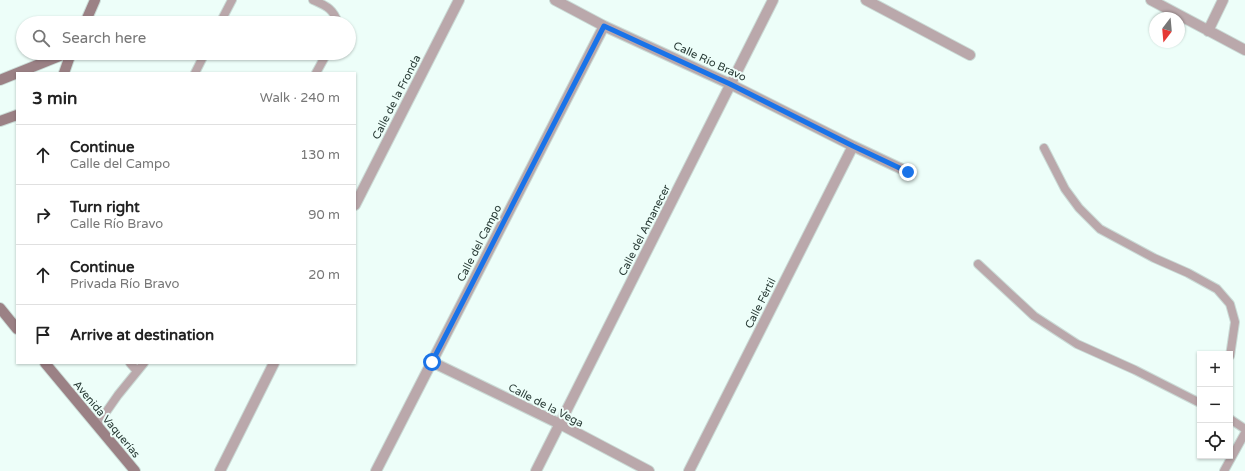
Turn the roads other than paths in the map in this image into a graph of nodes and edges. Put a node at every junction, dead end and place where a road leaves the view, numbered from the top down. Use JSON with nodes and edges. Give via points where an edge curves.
{"nodes":[{"id":1,"x":95,"y":0,"type":"edge"},
{"id":2,"x":232,"y":0,"type":"edge"},
{"id":3,"x":313,"y":0,"type":"edge"},
{"id":4,"x":459,"y":0,"type":"edge"},
{"id":5,"x":556,"y":0,"type":"edge"},
{"id":6,"x":773,"y":0,"type":"edge"},
{"id":7,"x":866,"y":0,"type":"edge"},
{"id":8,"x":1151,"y":0,"type":"edge"},
{"id":9,"x":1223,"y":0,"type":"edge"},
{"id":10,"x":88,"y":16,"type":"edge"},
{"id":11,"x":224,"y":16,"type":"edge"},
{"id":12,"x":336,"y":16,"type":"edge"},
{"id":13,"x":604,"y":26,"type":"junction"},
{"id":14,"x":1208,"y":30,"type":"junction"},
{"id":15,"x":1245,"y":50,"type":"edge"},
{"id":16,"x":970,"y":55,"type":"dead end"},
{"id":17,"x":50,"y":60,"type":"edge"},
{"id":18,"x":69,"y":60,"type":"edge"},
{"id":19,"x":202,"y":60,"type":"edge"},
{"id":20,"x":323,"y":60,"type":"edge"},
{"id":21,"x":20,"y":72,"type":"edge"},
{"id":22,"x":64,"y":72,"type":"edge"},
{"id":23,"x":196,"y":72,"type":"edge"},
{"id":24,"x":317,"y":72,"type":"edge"},
{"id":25,"x":16,"y":74,"type":"edge"},
{"id":26,"x":0,"y":80,"type":"edge"},
{"id":27,"x":730,"y":84,"type":"junction"},
{"id":28,"x":16,"y":115,"type":"edge"},
{"id":29,"x":0,"y":121,"type":"edge"},
{"id":30,"x":853,"y":146,"type":"junction"},
{"id":31,"x":1044,"y":148,"type":"dead end"},
{"id":32,"x":908,"y":172,"type":"dead end"},
{"id":33,"x":356,"y":203,"type":"edge"},
{"id":34,"x":978,"y":264,"type":"dead end"},
{"id":35,"x":0,"y":308,"type":"edge"},
{"id":36,"x":16,"y":328,"type":"edge"},
{"id":37,"x":1231,"y":351,"type":"edge"},
{"id":38,"x":432,"y":362,"type":"junction"},
{"id":39,"x":46,"y":364,"type":"edge"},
{"id":40,"x":131,"y":364,"type":"edge"},
{"id":41,"x":143,"y":364,"type":"edge"},
{"id":42,"x":274,"y":364,"type":"edge"},
{"id":43,"x":137,"y":371,"type":"junction"},
{"id":44,"x":1197,"y":401,"type":"edge"},
{"id":45,"x":1233,"y":422,"type":"edge"},
{"id":46,"x":560,"y":424,"type":"junction"},
{"id":47,"x":96,"y":425,"type":"junction"},
{"id":48,"x":1245,"y":429,"type":"edge"},
{"id":49,"x":1245,"y":433,"type":"edge"},
{"id":50,"x":135,"y":471,"type":"edge"},
{"id":51,"x":220,"y":471,"type":"edge"},
{"id":52,"x":376,"y":471,"type":"edge"},
{"id":53,"x":536,"y":471,"type":"edge"},
{"id":54,"x":649,"y":471,"type":"edge"},
{"id":55,"x":689,"y":471,"type":"edge"},
{"id":56,"x":1224,"y":471,"type":"edge"}],
"edges":[{"from":1,"to":10,"type":"street"},
{"from":2,"to":11,"type":"lane"},
{"from":3,"to":12,"type":"lane"},
{"from":4,"to":33,"type":"street","name":"Calle de la Fronda"},
{"from":5,"to":13,"type":"street","name":"Calle Río Bravo"},
{"from":6,"to":27,"type":"street","name":"Calle del Amanecer"},
{"from":7,"to":16,"type":"street"},
{"from":8,"to":14,"type":"street"},
{"from":9,"to":14,"type":"street"},
{"from":13,"to":27,"type":"street","name":"Calle Río Bravo"},
{"from":13,"to":38,"type":"street","name":"Calle del Campo"},
{"from":14,"to":15,"type":"street"},
{"from":17,"to":21,"type":"street"},
{"from":18,"to":22,"type":"street"},
{"from":19,"to":23,"type":"lane"},
{"from":20,"to":24,"type":"lane"},
{"from":25,"to":26,"type":"street"},
{"from":27,"to":30,"type":"street","name":"Calle Río Bravo"},
{"from":27,"to":46,"type":"street","name":"Calle del Amanecer"},
{"from":28,"to":29,"type":"street"},
{"from":30,"to":32,"type":"street","name":"Calle Río Bravo"},
{"from":30,"to":55,"type":"street","name":"Calle Fértil"},
{"from":31,"to":37,"type":"lane","via":[[1065,190],[1100,230],[1154,258],[1188,272],[1217,289],[1230,304],[1235,322]]},
{"from":34,"to":44,"type":"lane","via":[[1034,316],[1077,344]]},
{"from":35,"to":36,"type":"street"},
{"from":38,"to":46,"type":"street","name":"Calle de la Vega"},
{"from":38,"to":52,"type":"street","name":"Calle del Campo"},
{"from":39,"to":47,"type":"street","name":"Avenida Vaquerías"},
{"from":40,"to":43,"type":"lane"},
{"from":41,"to":43,"type":"lane"},
{"from":42,"to":51,"type":"street"},
{"from":43,"to":47,"type":"lane"},
{"from":45,"to":48,"type":"lane"},
{"from":46,"to":53,"type":"street","name":"Calle del Amanecer"},
{"from":46,"to":54,"type":"street","name":"Calle de la Vega"},
{"from":47,"to":50,"type":"street","name":"Avenida Vaquerías"},
{"from":49,"to":56,"type":"lane"}]}
